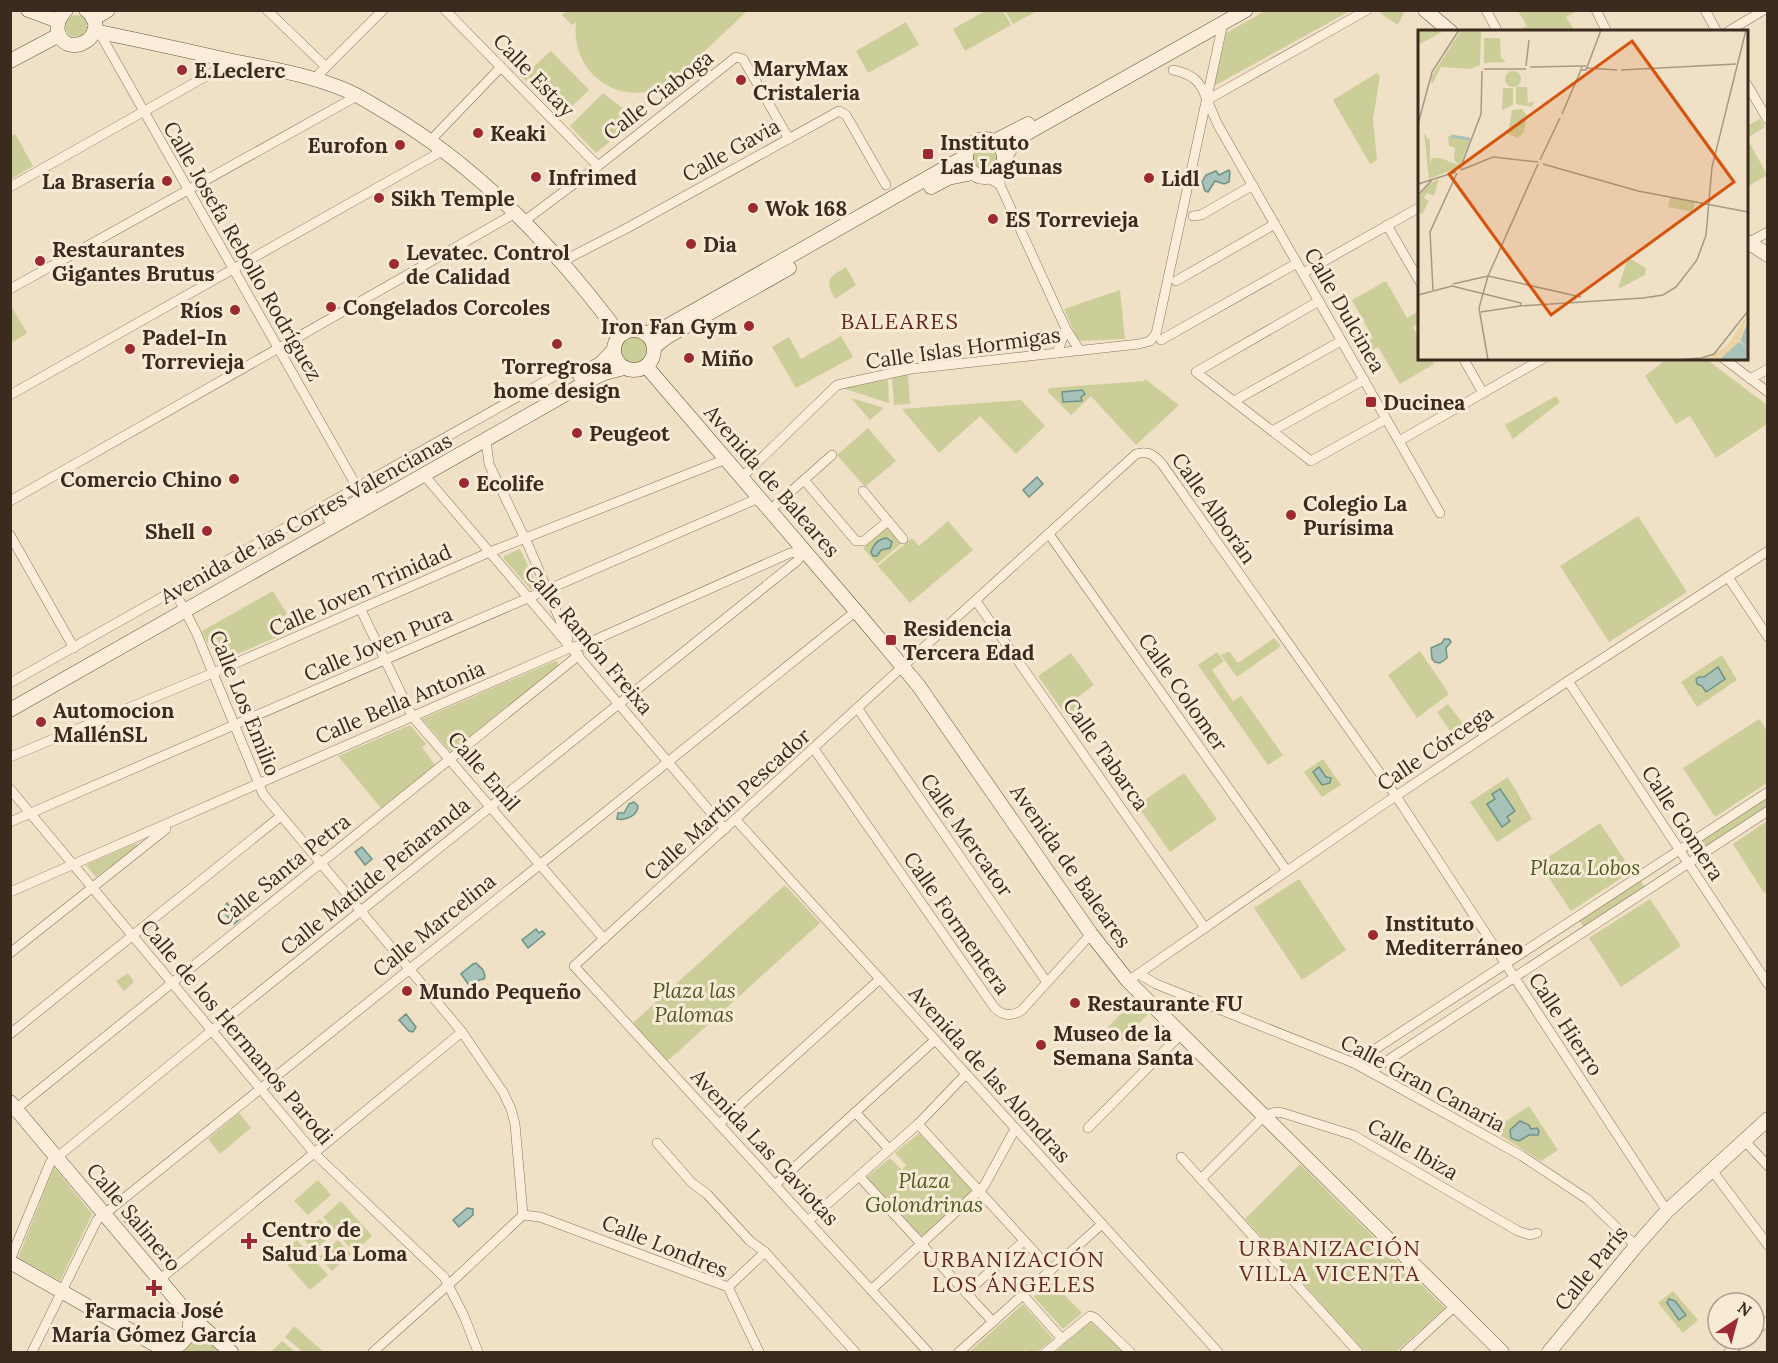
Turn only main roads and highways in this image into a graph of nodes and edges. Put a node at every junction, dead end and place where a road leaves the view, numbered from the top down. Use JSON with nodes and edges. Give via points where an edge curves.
{"nodes":[{"id":1,"x":27,"y":10,"type":"edge"},
{"id":2,"x":108,"y":10,"type":"edge"},
{"id":3,"x":1246,"y":10,"type":"edge"},
{"id":4,"x":1425,"y":10,"type":"edge"},
{"id":5,"x":1226,"y":17,"type":"edge"},
{"id":6,"x":61,"y":22,"type":"edge"},
{"id":7,"x":93,"y":23,"type":"edge"},
{"id":8,"x":1449,"y":30,"type":"edge"},
{"id":9,"x":10,"y":61,"type":"edge"},
{"id":10,"x":995,"y":141,"type":"junction"},
{"id":11,"x":966,"y":156,"type":"junction"},
{"id":12,"x":1005,"y":156,"type":"junction"},
{"id":13,"x":973,"y":173,"type":"junction"},
{"id":14,"x":1748,"y":243,"type":"edge"},
{"id":15,"x":1767,"y":255,"type":"edge"},
{"id":16,"x":646,"y":333,"type":"junction"},
{"id":17,"x":620,"y":335,"type":"junction"},
{"id":18,"x":654,"y":347,"type":"junction"},
{"id":19,"x":614,"y":350,"type":"junction"},
{"id":20,"x":646,"y":366,"type":"junction"},
{"id":21,"x":624,"y":368,"type":"junction"},
{"id":22,"x":183,"y":607,"type":"junction"},
{"id":23,"x":10,"y":699,"type":"edge"},
{"id":24,"x":10,"y":710,"type":"edge"},
{"id":25,"x":12,"y":1108,"type":"edge"},
{"id":26,"x":1767,"y":1119,"type":"edge"},
{"id":27,"x":10,"y":1261,"type":"edge"},
{"id":28,"x":190,"y":1316,"type":"junction"},
{"id":29,"x":167,"y":1352,"type":"edge"},
{"id":30,"x":231,"y":1353,"type":"edge"},
{"id":31,"x":1502,"y":1353,"type":"edge"},
{"id":32,"x":1549,"y":1353,"type":"edge"}],
"edges":[{"from":1,"to":6,"type":"main road"},
{"from":2,"to":7,"type":"main road"},
{"from":3,"to":5,"type":"main road"},
{"from":4,"to":8,"type":"main road"},
{"from":5,"to":10,"type":"main road"},
{"from":5,"to":12,"type":"main road","via":[[1024,135]]},
{"from":6,"to":7,"type":"main road","via":[[69,44],[81,45],[87,42]]},
{"from":6,"to":9,"type":"main road"},
{"from":7,"to":17,"type":"main road","via":[[314,79],[357,96],[444,150],[561,262]]},
{"from":10,"to":11,"type":"main road","via":[[976,140]]},
{"from":10,"to":12,"type":"main road"},
{"from":11,"to":13,"type":"main road"},
{"from":11,"to":16,"type":"main road","via":[[662,329]]},
{"from":12,"to":13,"type":"main road","via":[[994,174]]},
{"from":13,"to":18,"type":"main road","via":[[940,182]]},
{"from":14,"to":15,"type":"main road"},
{"from":16,"to":17,"type":"main road","via":[[635,329]]},
{"from":16,"to":18,"type":"main road"},
{"from":17,"to":19,"type":"main road"},
{"from":18,"to":20,"type":"main road","via":[[652,360]]},
{"from":19,"to":21,"type":"main road","via":[[617,362]]},
{"from":19,"to":22,"type":"main road","name":"Avenida de las Cortes Valencianas","via":[[586,373]]},
{"from":20,"to":21,"type":"main road","via":[[636,370]]},
{"from":20,"to":31,"type":"main road","name":"Avenida de Baleares","via":[[903,668],[1091,933],[1181,1034]]},
{"from":21,"to":22,"type":"main road","name":"Avenida de las Cortes Valencianas","via":[[594,378]]},
{"from":22,"to":23,"type":"main road","name":"Avenida de las Cortes Valencianas"},
{"from":22,"to":24,"type":"main road","name":"Avenida de las Cortes Valencianas"},
{"from":25,"to":28,"type":"main road","name":"Calle Salinero"},
{"from":26,"to":32,"type":"main road","name":"Calle París","via":[[1667,1211]]},
{"from":27,"to":29,"type":"main road"},
{"from":28,"to":29,"type":"main road","via":[[188,1336]]},
{"from":28,"to":30,"type":"main road","name":"Calle Salinero"}]}
